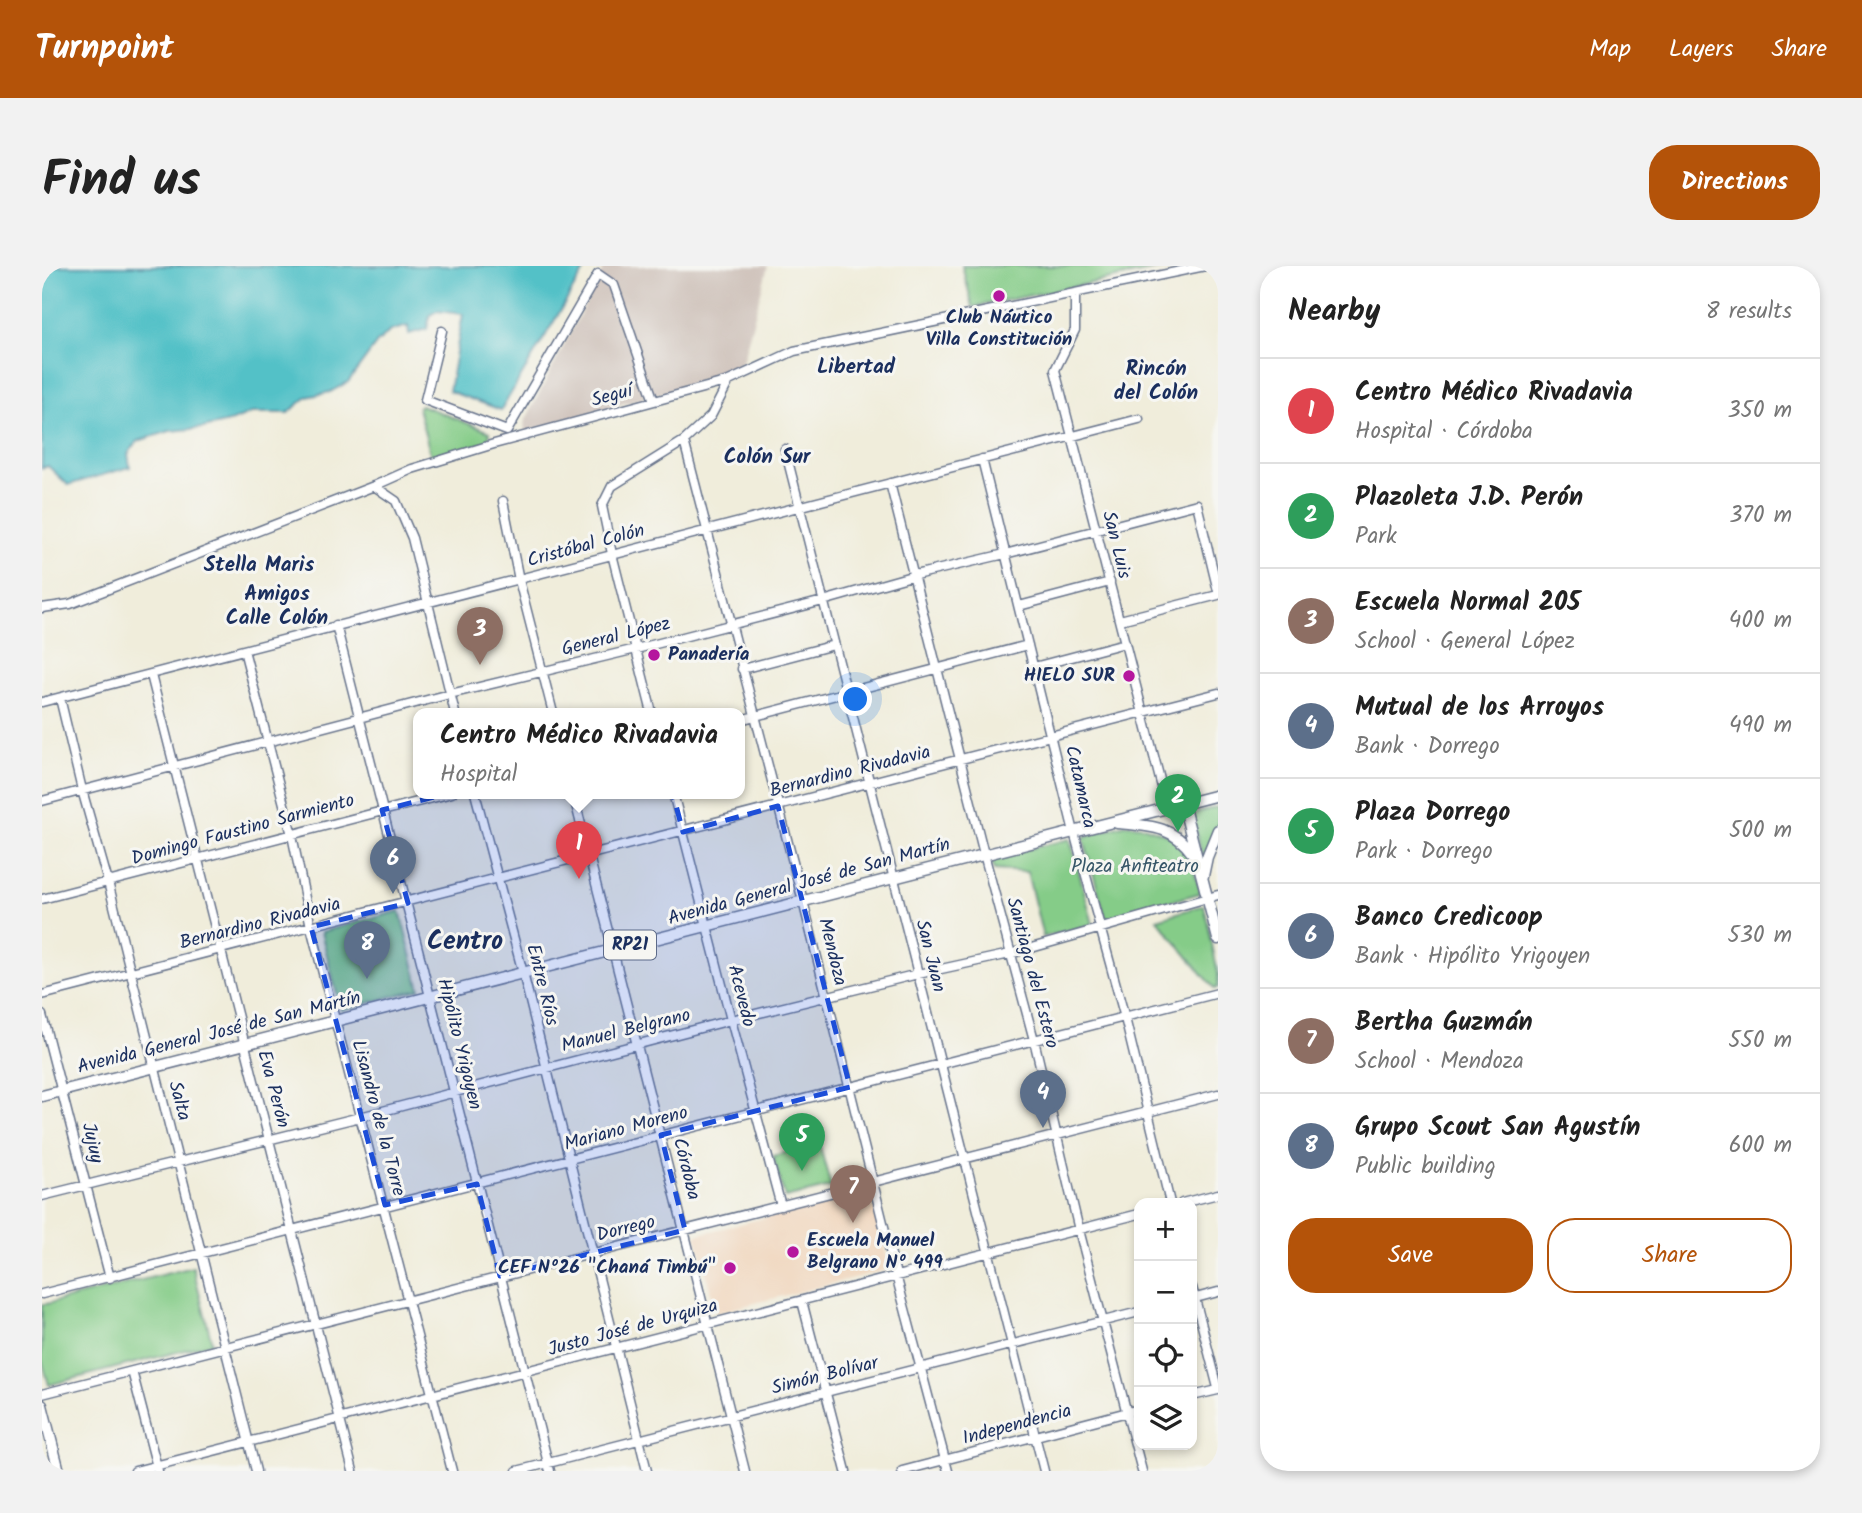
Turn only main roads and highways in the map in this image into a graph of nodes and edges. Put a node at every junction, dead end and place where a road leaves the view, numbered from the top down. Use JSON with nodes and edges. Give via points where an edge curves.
{"nodes":[{"id":1,"x":1218,"y":795,"type":"edge"},
{"id":2,"x":1183,"y":804,"type":"junction"},
{"id":3,"x":1109,"y":822,"type":"junction"},
{"id":4,"x":1218,"y":830,"type":"edge"},
{"id":5,"x":1197,"y":860,"type":"junction"},
{"id":6,"x":1203,"y":880,"type":"junction"},
{"id":7,"x":1213,"y":896,"type":"edge"},
{"id":8,"x":1218,"y":939,"type":"edge"},
{"id":9,"x":42,"y":1096,"type":"edge"},
{"id":10,"x":42,"y":1405,"type":"edge"},
{"id":11,"x":59,"y":1471,"type":"edge"}],
"edges":[{"from":1,"to":2,"type":"main road","name":"Avenida General José de San Martín","number":"RP21"},
{"from":2,"to":3,"type":"main road","name":"Avenida General José de San Martín","number":"RP21"},
{"from":2,"to":5,"type":"main road"},
{"from":3,"to":5,"type":"main road","via":[[1163,829],[1183,840]]},
{"from":3,"to":9,"type":"main road","name":"Avenida General José de San Martín","number":"RP21"},
{"from":4,"to":6,"type":"main road"},
{"from":5,"to":6,"type":"main road"},
{"from":6,"to":7,"type":"main road"},
{"from":7,"to":8,"type":"main road"},
{"from":10,"to":11,"type":"main road"}]}
